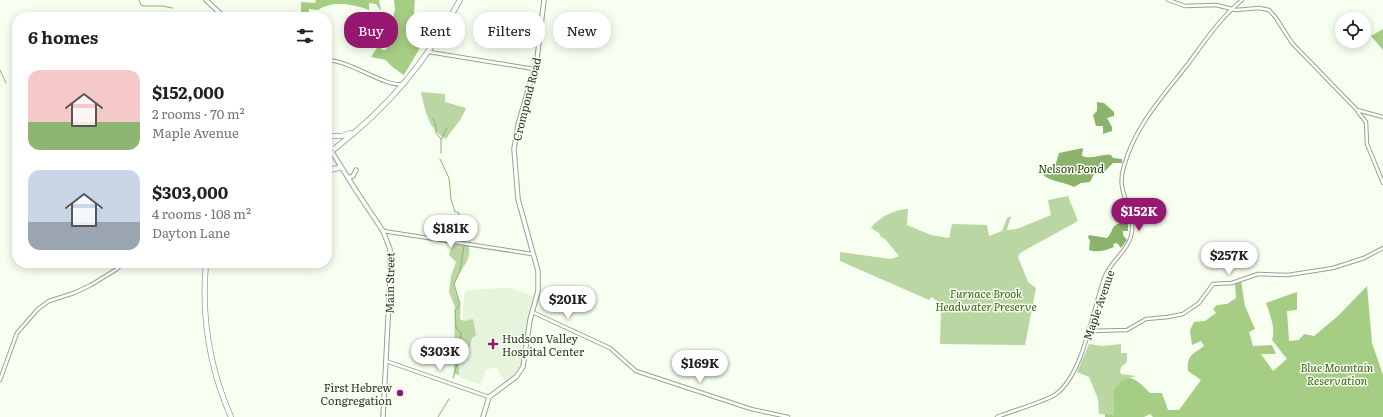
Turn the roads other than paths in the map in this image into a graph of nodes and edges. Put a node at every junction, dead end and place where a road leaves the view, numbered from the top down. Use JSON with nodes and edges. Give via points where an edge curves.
{"nodes":[{"id":1,"x":206,"y":0,"type":"edge"},
{"id":2,"x":460,"y":0,"type":"edge"},
{"id":3,"x":544,"y":0,"type":"edge"},
{"id":4,"x":1168,"y":0,"type":"edge"},
{"id":5,"x":1242,"y":0,"type":"edge"},
{"id":6,"x":1231,"y":8,"type":"junction"},
{"id":7,"x":219,"y":12,"type":"edge"},
{"id":8,"x":429,"y":52,"type":"junction"},
{"id":9,"x":332,"y":61,"type":"edge"},
{"id":10,"x":534,"y":69,"type":"junction"},
{"id":11,"x":405,"y":83,"type":"junction"},
{"id":12,"x":398,"y":86,"type":"junction"},
{"id":13,"x":1357,"y":110,"type":"junction"},
{"id":14,"x":1383,"y":117,"type":"edge"},
{"id":15,"x":351,"y":133,"type":"junction"},
{"id":16,"x":332,"y":136,"type":"edge"},
{"id":17,"x":338,"y":136,"type":"junction"},
{"id":18,"x":342,"y":140,"type":"junction"},
{"id":19,"x":332,"y":148,"type":"edge"},
{"id":20,"x":332,"y":149,"type":"edge"},
{"id":21,"x":332,"y":152,"type":"edge"},
{"id":22,"x":341,"y":167,"type":"junction"},
{"id":23,"x":332,"y":169,"type":"edge"},
{"id":24,"x":356,"y":170,"type":"dead end"},
{"id":25,"x":348,"y":178,"type":"junction"},
{"id":26,"x":1383,"y":183,"type":"edge"},
{"id":27,"x":383,"y":231,"type":"junction"},
{"id":28,"x":1383,"y":248,"type":"edge"},
{"id":29,"x":532,"y":254,"type":"junction"},
{"id":30,"x":118,"y":268,"type":"edge"},
{"id":31,"x":204,"y":268,"type":"edge"},
{"id":32,"x":532,"y":312,"type":"junction"},
{"id":33,"x":1089,"y":331,"type":"junction"},
{"id":34,"x":385,"y":360,"type":"junction"},
{"id":35,"x":0,"y":380,"type":"edge"},
{"id":36,"x":489,"y":397,"type":"junction"},
{"id":37,"x":230,"y":417,"type":"edge"},
{"id":38,"x":382,"y":417,"type":"edge"},
{"id":39,"x":483,"y":417,"type":"edge"},
{"id":40,"x":788,"y":417,"type":"edge"},
{"id":41,"x":997,"y":417,"type":"edge"}],
"edges":[{"from":1,"to":7,"type":"main road"},
{"from":2,"to":8,"type":"highway"},
{"from":3,"to":10,"type":"main road","name":"Crompond Road"},
{"from":4,"to":6,"type":"street","via":[[1185,6],[1216,5]]},
{"from":5,"to":6,"type":"street","name":"Maple Avenue"},
{"from":6,"to":13,"type":"street","via":[[1262,8],[1271,12],[1292,43]]},
{"from":6,"to":33,"type":"street","name":"Maple Avenue","via":[[1141,126],[1126,158],[1120,182],[1132,217],[1132,233],[1126,247],[1106,275]]},
{"from":8,"to":10,"type":"street"},
{"from":8,"to":11,"type":"highway"},
{"from":9,"to":12,"type":"street","via":[[349,65]]},
{"from":10,"to":29,"type":"main road","name":"Crompond Road","via":[[518,125],[514,155],[518,199]]},
{"from":11,"to":12,"type":"highway"},
{"from":11,"to":20,"type":"highway","via":[[376,114]]},
{"from":12,"to":15,"type":"highway","via":[[375,113]]},
{"from":13,"to":14,"type":"street"},
{"from":13,"to":26,"type":"street","via":[[1366,122],[1368,148]]},
{"from":15,"to":17,"type":"highway"},
{"from":15,"to":18,"type":"highway"},
{"from":16,"to":17,"type":"highway"},
{"from":17,"to":18,"type":"highway"},
{"from":18,"to":19,"type":"highway"},
{"from":21,"to":22,"type":"main road","name":"Main Street"},
{"from":22,"to":23,"type":"highway"},
{"from":22,"to":25,"type":"main road","name":"Main Street"},
{"from":24,"to":25,"type":"main road","via":[[353,176]]},
{"from":25,"to":27,"type":"main road","name":"Main Street"},
{"from":27,"to":29,"type":"street"},
{"from":27,"to":34,"type":"main road","name":"Main Street","via":[[390,249],[391,266]]},
{"from":28,"to":33,"type":"street","via":[[1364,258],[1333,268],[1288,275],[1258,274],[1232,283],[1213,284],[1199,303],[1183,314],[1146,319],[1127,330]]},
{"from":29,"to":32,"type":"main road","name":"Crompond Road","via":[[539,282]]},
{"from":30,"to":35,"type":"street","via":[[91,285],[49,301],[38,309],[18,333]]},
{"from":31,"to":37,"type":"highway","via":[[206,339]]},
{"from":32,"to":36,"type":"main road","name":"Crompond Road","via":[[522,370]]},
{"from":32,"to":40,"type":"street","via":[[610,348],[636,371],[751,409]]},
{"from":33,"to":41,"type":"street","name":"Maple Avenue","via":[[1078,362],[1060,391],[1049,398]]},
{"from":34,"to":36,"type":"street"},
{"from":34,"to":38,"type":"main road","name":"Main Street"},
{"from":36,"to":39,"type":"main road"}]}
